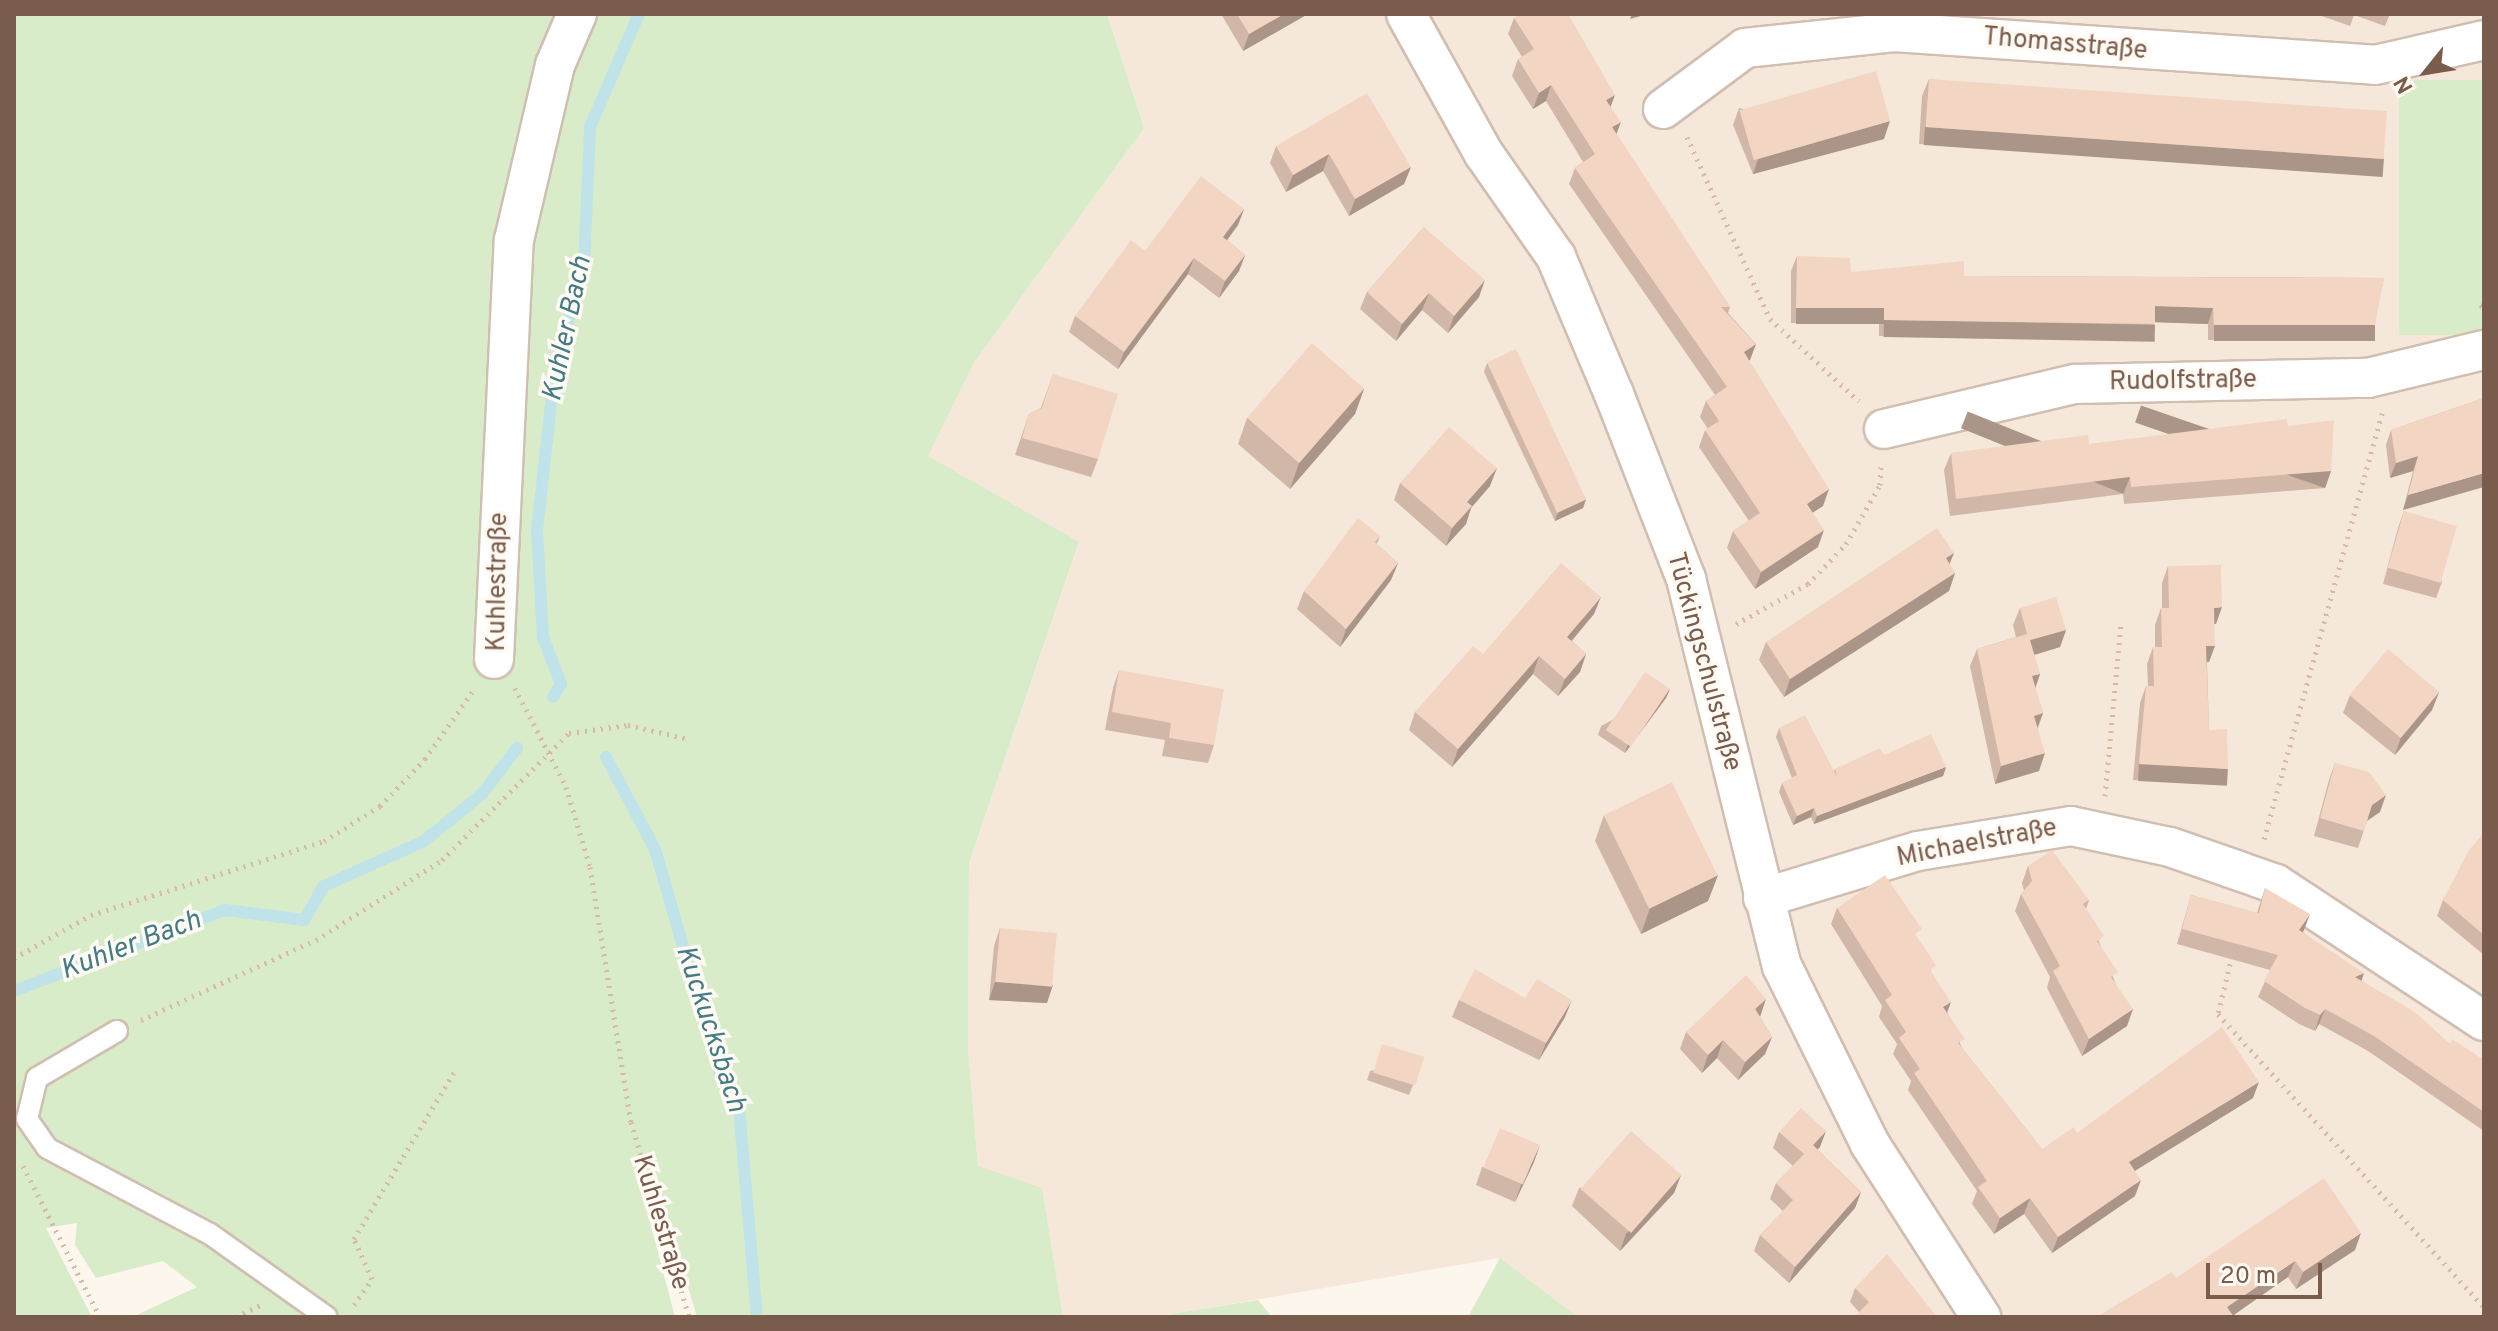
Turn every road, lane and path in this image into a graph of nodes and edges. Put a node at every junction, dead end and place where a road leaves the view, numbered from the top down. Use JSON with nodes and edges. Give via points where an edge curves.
{"nodes":[{"id":1,"x":577,"y":14,"type":"edge"},
{"id":2,"x":1406,"y":14,"type":"edge"},
{"id":3,"x":2484,"y":40,"type":"edge"},
{"id":4,"x":1663,"y":109,"type":"joint"},
{"id":5,"x":2484,"y":350,"type":"edge"},
{"id":6,"x":2393,"y":372,"type":"junction"},
{"id":7,"x":1884,"y":429,"type":"junction"},
{"id":8,"x":2121,"y":624,"type":"dead end"},
{"id":9,"x":1699,"y":634,"type":"junction"},
{"id":10,"x":494,"y":659,"type":"junction"},
{"id":11,"x":688,"y":739,"type":"dead end"},
{"id":12,"x":550,"y":753,"type":"junction"},
{"id":13,"x":2102,"y":833,"type":"junction"},
{"id":14,"x":2253,"y":877,"type":"junction"},
{"id":15,"x":1763,"y":898,"type":"junction"},
{"id":16,"x":2234,"y":949,"type":"edge"},
{"id":17,"x":14,"y":958,"type":"edge"},
{"id":18,"x":2484,"y":1021,"type":"edge"},
{"id":19,"x":117,"y":1031,"type":"joint"},
{"id":20,"x":454,"y":1072,"type":"dead end"},
{"id":21,"x":27,"y":1119,"type":"junction"},
{"id":22,"x":2484,"y":1307,"type":"edge"},
{"id":23,"x":100,"y":1317,"type":"edge"},
{"id":24,"x":327,"y":1317,"type":"edge"},
{"id":25,"x":346,"y":1317,"type":"edge"},
{"id":26,"x":689,"y":1317,"type":"edge"},
{"id":27,"x":1981,"y":1317,"type":"edge"}],
"edges":[{"from":1,"to":10,"type":"street","name":"Kuhlestraße","via":[[555,65],[514,240]]},
{"from":2,"to":9,"type":"street","name":"Tückingschulstraße","via":[[1484,154],[1556,257],[1686,579]]},
{"from":3,"to":4,"type":"street","name":"Thomasstraße","via":[[2375,65],[1894,32],[1745,48]]},
{"from":4,"to":7,"type":"path","via":[[1719,195],[1770,319]]},
{"from":5,"to":6,"type":"street","name":"Rudolfstraße"},
{"from":6,"to":7,"type":"street","name":"Rudolfstraße","via":[[2075,384]]},
{"from":6,"to":14,"type":"path"},
{"from":7,"to":9,"type":"path","via":[[1880,485],[1846,544],[1808,584],[1755,619]]},
{"from":8,"to":13,"type":"path"},
{"from":9,"to":15,"type":"street","name":"Tückingschulstraße"},
{"from":10,"to":12,"type":"path","name":"Kuhlestraße","via":[[536,716]]},
{"from":10,"to":17,"type":"path","via":[[425,759],[380,806],[324,841],[91,915]]},
{"from":11,"to":12,"type":"path","via":[[628,725],[569,733]]},
{"from":12,"to":19,"type":"path","via":[[442,860],[316,940]]},
{"from":12,"to":26,"type":"path","name":"Kuhlestraße","via":[[590,867],[631,1122]]},
{"from":13,"to":14,"type":"street","name":"Michaelstraße"},
{"from":13,"to":15,"type":"street","name":"Michaelstraße","via":[[2071,826],[1918,851]]},
{"from":14,"to":18,"type":"street","name":"Michaelstraße"},
{"from":15,"to":27,"type":"street","name":"Tückingschulstraße","via":[[1782,966],[1870,1144]]},
{"from":16,"to":22,"type":"path","via":[[2218,1014]]},
{"from":19,"to":21,"type":"lane","via":[[37,1078]]},
{"from":20,"to":25,"type":"path","via":[[354,1239],[372,1279]]},
{"from":21,"to":23,"type":"path","via":[[24,1177]]},
{"from":21,"to":24,"type":"lane","via":[[47,1148],[210,1234]]}]}
